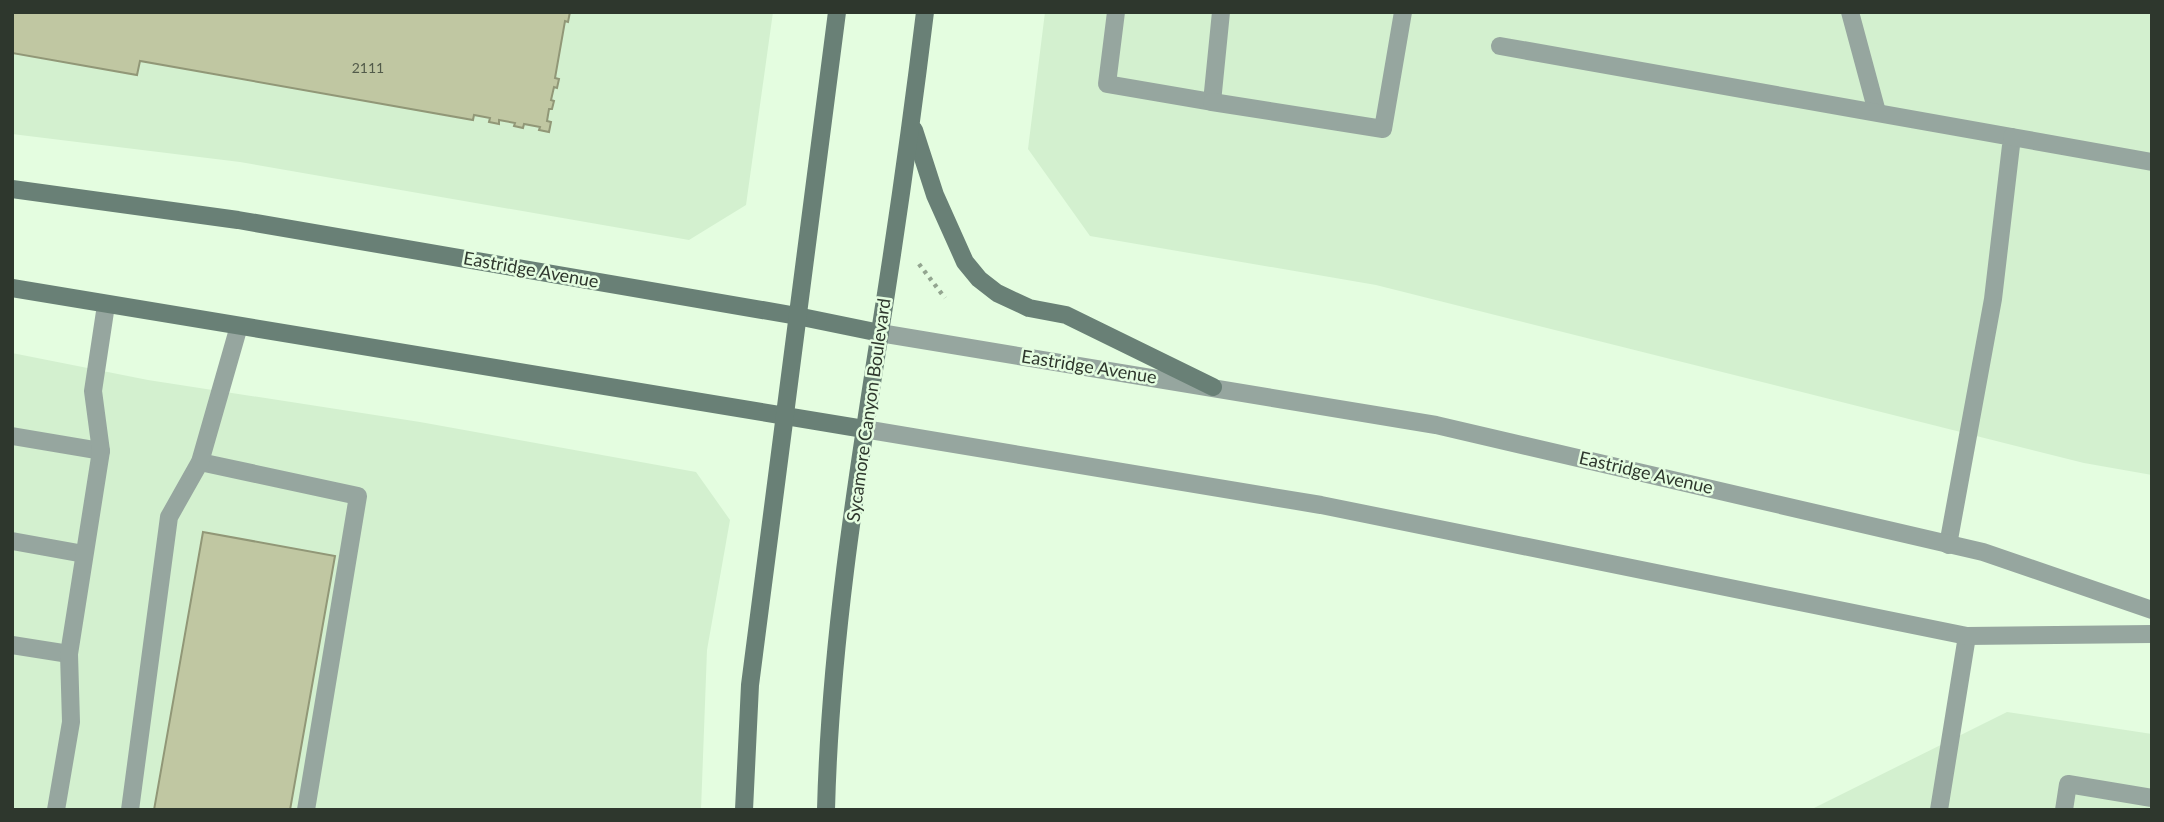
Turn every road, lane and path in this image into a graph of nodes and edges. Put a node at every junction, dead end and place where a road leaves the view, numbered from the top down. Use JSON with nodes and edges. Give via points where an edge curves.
{"nodes":[{"id":1,"x":837,"y":12,"type":"edge"},
{"id":2,"x":925,"y":12,"type":"edge"},
{"id":3,"x":1116,"y":12,"type":"edge"},
{"id":4,"x":1221,"y":12,"type":"edge"},
{"id":5,"x":1403,"y":12,"type":"edge"},
{"id":6,"x":1850,"y":12,"type":"edge"},
{"id":7,"x":1500,"y":46,"type":"dead end"},
{"id":8,"x":1212,"y":103,"type":"junction"},
{"id":9,"x":1877,"y":112,"type":"junction"},
{"id":10,"x":912,"y":123,"type":"junction"},
{"id":11,"x":2012,"y":137,"type":"junction"},
{"id":12,"x":2152,"y":162,"type":"edge"},
{"id":13,"x":12,"y":189,"type":"edge"},
{"id":14,"x":919,"y":264,"type":"dead end"},
{"id":15,"x":12,"y":288,"type":"edge"},
{"id":16,"x":945,"y":298,"type":"dead end"},
{"id":17,"x":106,"y":305,"type":"junction"},
{"id":18,"x":797,"y":316,"type":"junction"},
{"id":19,"x":239,"y":326,"type":"junction"},
{"id":20,"x":880,"y":333,"type":"junction"},
{"id":21,"x":1213,"y":387,"type":"junction"},
{"id":22,"x":783,"y":415,"type":"junction"},
{"id":23,"x":864,"y":429,"type":"junction"},
{"id":24,"x":12,"y":436,"type":"edge"},
{"id":25,"x":101,"y":451,"type":"junction"},
{"id":26,"x":200,"y":462,"type":"junction"},
{"id":27,"x":12,"y":541,"type":"edge"},
{"id":28,"x":1948,"y":545,"type":"junction"},
{"id":29,"x":84,"y":554,"type":"junction"},
{"id":30,"x":2152,"y":610,"type":"edge"},
{"id":31,"x":2152,"y":634,"type":"edge"},
{"id":32,"x":1967,"y":636,"type":"junction"},
{"id":33,"x":12,"y":645,"type":"edge"},
{"id":34,"x":69,"y":654,"type":"junction"},
{"id":35,"x":2152,"y":798,"type":"edge"},
{"id":36,"x":56,"y":810,"type":"edge"},
{"id":37,"x":130,"y":810,"type":"edge"},
{"id":38,"x":306,"y":810,"type":"edge"},
{"id":39,"x":744,"y":810,"type":"edge"},
{"id":40,"x":826,"y":810,"type":"edge"},
{"id":41,"x":1939,"y":810,"type":"edge"},
{"id":42,"x":2064,"y":810,"type":"edge"}],
"edges":[{"from":1,"to":18,"type":"main road"},
{"from":2,"to":10,"type":"main road","name":"Sycamore Canyon Boulevard"},
{"from":3,"to":8,"type":"street","via":[[1107,84]]},
{"from":4,"to":8,"type":"street"},
{"from":5,"to":8,"type":"street","via":[[1383,128]]},
{"from":6,"to":9,"type":"street"},
{"from":7,"to":9,"type":"street"},
{"from":9,"to":11,"type":"street"},
{"from":10,"to":20,"type":"main road","name":"Sycamore Canyon Boulevard"},
{"from":10,"to":21,"type":"main road","via":[[935,195],[965,262],[979,279],[997,293],[1030,308],[1066,315]]},
{"from":11,"to":12,"type":"street"},
{"from":11,"to":28,"type":"street","via":[[1993,299]]},
{"from":13,"to":18,"type":"main road","name":"Eastridge Avenue","via":[[238,220]]},
{"from":14,"to":16,"type":"path"},
{"from":15,"to":17,"type":"main road"},
{"from":17,"to":19,"type":"main road"},
{"from":17,"to":25,"type":"street","via":[[93,391]]},
{"from":18,"to":20,"type":"main road","name":"Eastridge Avenue"},
{"from":18,"to":22,"type":"main road"},
{"from":19,"to":22,"type":"main road"},
{"from":19,"to":26,"type":"street"},
{"from":20,"to":21,"type":"street","name":"Eastridge Avenue"},
{"from":20,"to":23,"type":"main road","name":"Sycamore Canyon Boulevard"},
{"from":21,"to":28,"type":"street","name":"Eastridge Avenue","via":[[1436,425]]},
{"from":22,"to":23,"type":"main road"},
{"from":22,"to":39,"type":"main road","via":[[750,685]]},
{"from":23,"to":32,"type":"street","via":[[1321,505]]},
{"from":23,"to":40,"type":"main road","name":"Sycamore Canyon Boulevard","via":[[831,692]]},
{"from":24,"to":25,"type":"street"},
{"from":25,"to":29,"type":"street"},
{"from":26,"to":37,"type":"street","via":[[169,517]]},
{"from":26,"to":38,"type":"street","via":[[358,496]]},
{"from":27,"to":29,"type":"street"},
{"from":28,"to":30,"type":"street","name":"Eastridge Avenue","via":[[1983,552]]},
{"from":29,"to":34,"type":"street"},
{"from":31,"to":32,"type":"street"},
{"from":32,"to":41,"type":"street"},
{"from":33,"to":34,"type":"street"},
{"from":34,"to":36,"type":"street","via":[[71,722]]},
{"from":35,"to":42,"type":"street","via":[[2068,785]]}]}
